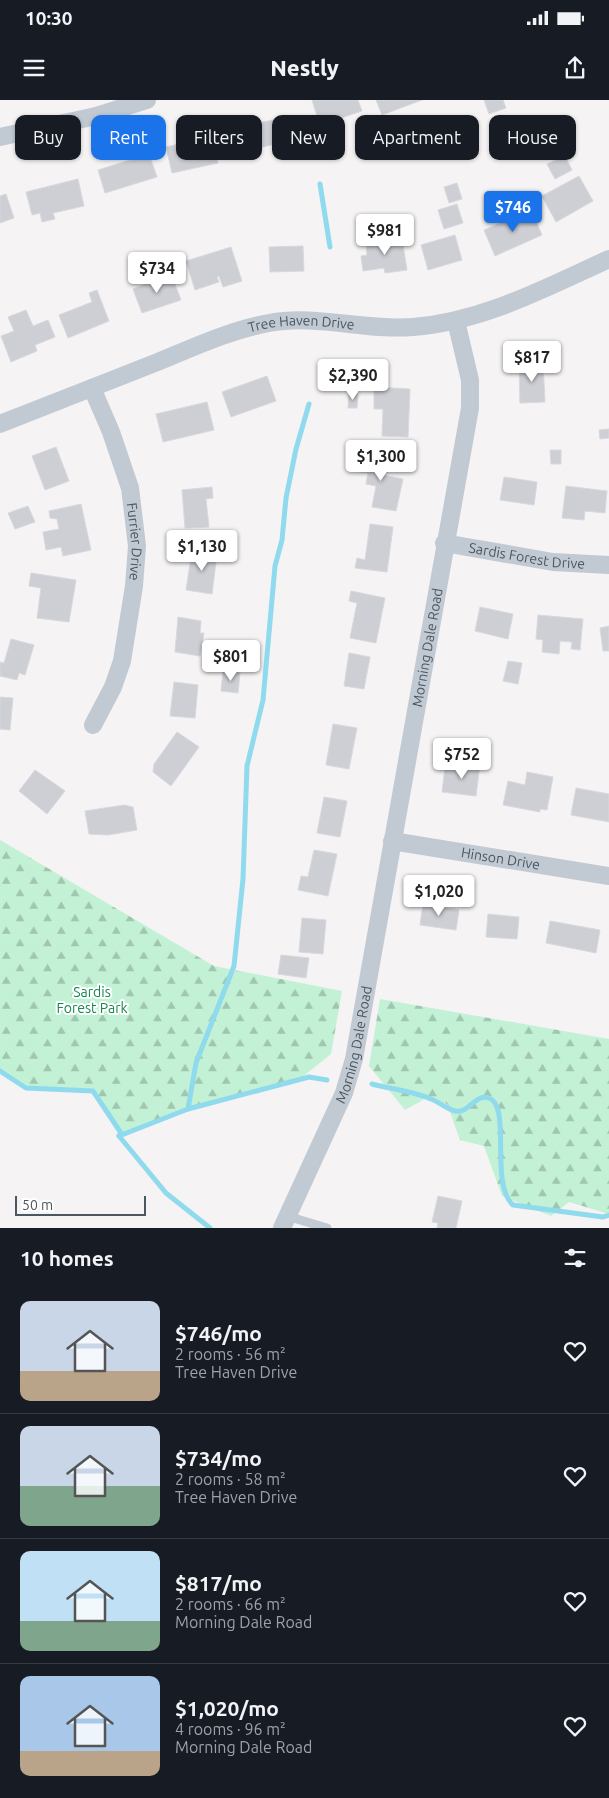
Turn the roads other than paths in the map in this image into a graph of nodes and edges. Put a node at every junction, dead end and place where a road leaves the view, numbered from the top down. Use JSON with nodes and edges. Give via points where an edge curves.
{"nodes":[{"id":1,"x":147,"y":100,"type":"edge"},
{"id":2,"x":0,"y":137,"type":"edge"},
{"id":3,"x":609,"y":260,"type":"edge"},
{"id":4,"x":456,"y":321,"type":"junction"},
{"id":5,"x":92,"y":388,"type":"junction"},
{"id":6,"x":0,"y":424,"type":"edge"},
{"id":7,"x":444,"y":543,"type":"junction"},
{"id":8,"x":609,"y":565,"type":"edge"},
{"id":9,"x":93,"y":725,"type":"dead end"},
{"id":10,"x":392,"y":841,"type":"junction"},
{"id":11,"x":609,"y":876,"type":"edge"},
{"id":12,"x":284,"y":1222,"type":"edge"},
{"id":13,"x":327,"y":1228,"type":"edge"}],
"edges":[{"from":1,"to":2,"type":"street","via":[[88,118]]},
{"from":3,"to":4,"type":"street","name":"Tree Haven Drive","via":[[498,309]]},
{"from":4,"to":5,"type":"street","name":"Tree Haven Drive","via":[[372,328],[294,320],[270,322],[204,343]]},
{"from":4,"to":7,"type":"street","name":"Morning Dale Road","via":[[471,392]]},
{"from":5,"to":6,"type":"street","name":"Tree Haven Drive"},
{"from":5,"to":9,"type":"street","name":"Furrier Drive","via":[[130,488],[137,546],[122,661],[114,687]]},
{"from":7,"to":8,"type":"street","name":"Sardis Forest Drive","via":[[553,562]]},
{"from":7,"to":10,"type":"street","name":"Morning Dale Road"},
{"from":10,"to":11,"type":"street","name":"Hinson Drive"},
{"from":10,"to":12,"type":"street","name":"Morning Dale Road","via":[[354,1059],[344,1093]]},
{"from":12,"to":13,"type":"lane"}]}
